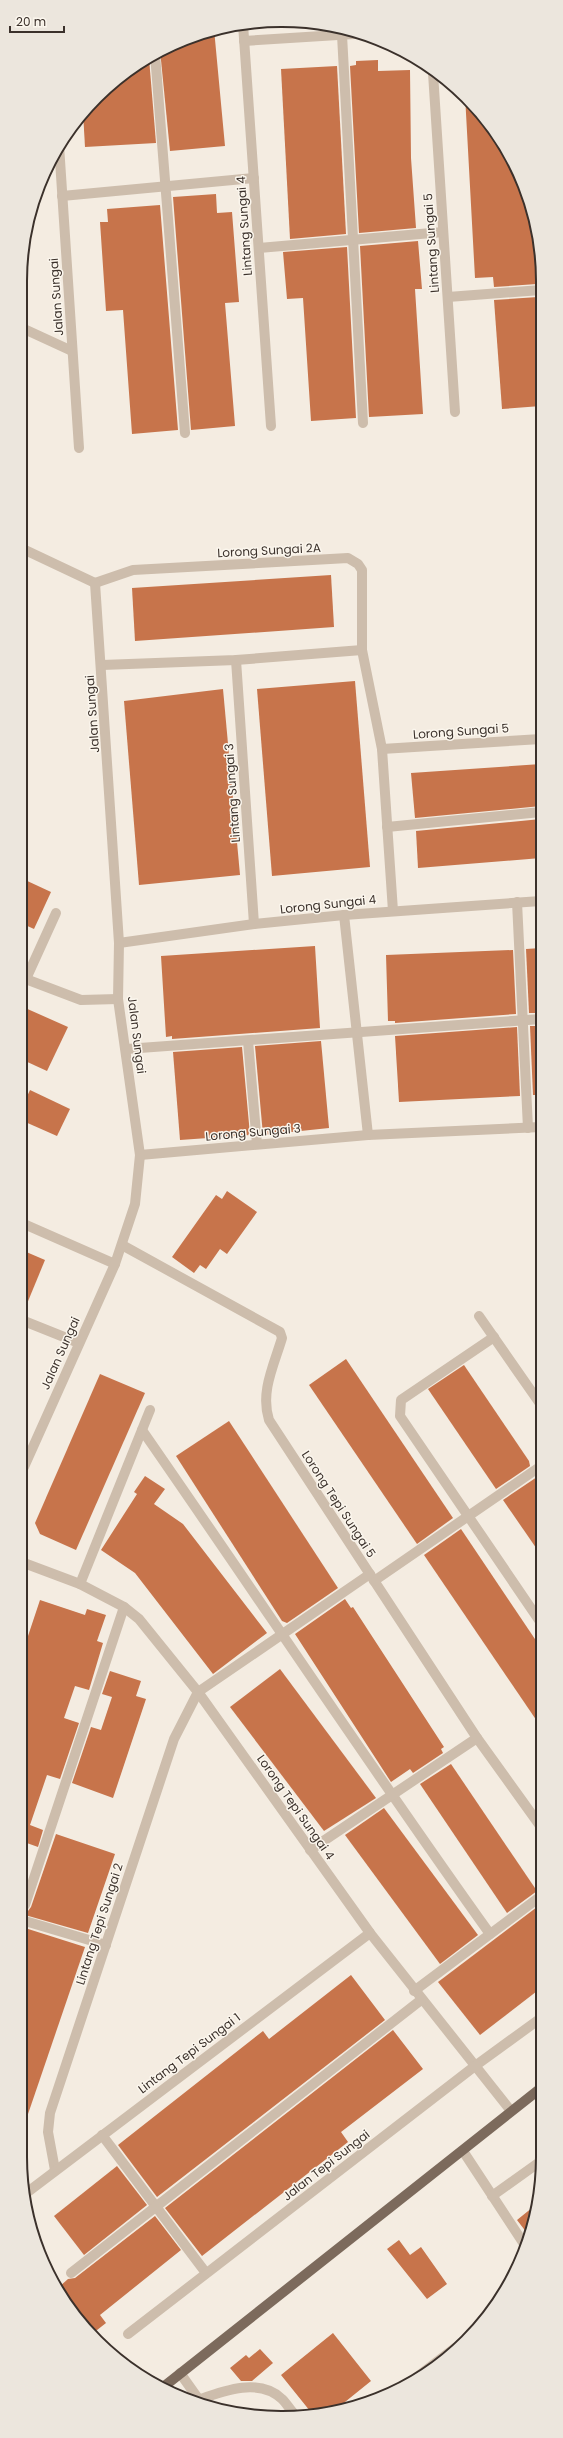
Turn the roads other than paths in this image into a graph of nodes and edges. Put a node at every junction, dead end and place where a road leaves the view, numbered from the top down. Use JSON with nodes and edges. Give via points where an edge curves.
{"nodes":[{"id":1,"x":243,"y":30,"type":"edge"},
{"id":2,"x":342,"y":35,"type":"joint"},
{"id":3,"x":244,"y":41,"type":"junction"},
{"id":4,"x":155,"y":60,"type":"edge"},
{"id":5,"x":433,"y":78,"type":"edge"},
{"id":6,"x":60,"y":156,"type":"edge"},
{"id":7,"x":254,"y":178,"type":"junction"},
{"id":8,"x":164,"y":186,"type":"junction"},
{"id":9,"x":62,"y":196,"type":"junction"},
{"id":10,"x":443,"y":232,"type":"junction"},
{"id":11,"x":352,"y":240,"type":"junction"},
{"id":12,"x":259,"y":248,"type":"junction"},
{"id":13,"x":536,"y":290,"type":"edge"},
{"id":14,"x":448,"y":297,"type":"junction"},
{"id":15,"x":27,"y":330,"type":"edge"},
{"id":16,"x":72,"y":351,"type":"junction"},
{"id":17,"x":455,"y":412,"type":"dead end"},
{"id":18,"x":364,"y":423,"type":"dead end"},
{"id":19,"x":271,"y":426,"type":"dead end"},
{"id":20,"x":185,"y":432,"type":"dead end"},
{"id":21,"x":79,"y":448,"type":"dead end"},
{"id":22,"x":27,"y":551,"type":"edge"},
{"id":23,"x":95,"y":583,"type":"junction"},
{"id":24,"x":362,"y":650,"type":"junction"},
{"id":25,"x":236,"y":660,"type":"junction"},
{"id":26,"x":102,"y":665,"type":"junction"},
{"id":27,"x":536,"y":739,"type":"edge"},
{"id":28,"x":382,"y":749,"type":"junction"},
{"id":29,"x":536,"y":812,"type":"edge"},
{"id":30,"x":387,"y":827,"type":"junction"},
{"id":31,"x":536,"y":901,"type":"edge"},
{"id":32,"x":517,"y":902,"type":"junction"},
{"id":33,"x":393,"y":910,"type":"junction"},
{"id":34,"x":56,"y":912,"type":"dead end"},
{"id":35,"x":344,"y":915,"type":"junction"},
{"id":36,"x":254,"y":924,"type":"junction"},
{"id":37,"x":119,"y":943,"type":"junction"},
{"id":38,"x":27,"y":975,"type":"edge"},
{"id":39,"x":27,"y":980,"type":"edge"},
{"id":40,"x":118,"y":999,"type":"junction"},
{"id":41,"x":536,"y":1020,"type":"edge"},
{"id":42,"x":523,"y":1021,"type":"junction"},
{"id":43,"x":357,"y":1032,"type":"junction"},
{"id":44,"x":248,"y":1041,"type":"junction"},
{"id":45,"x":126,"y":1049,"type":"junction"},
{"id":46,"x":536,"y":1127,"type":"edge"},
{"id":47,"x":528,"y":1128,"type":"junction"},
{"id":48,"x":368,"y":1135,"type":"junction"},
{"id":49,"x":257,"y":1144,"type":"junction"},
{"id":50,"x":140,"y":1154,"type":"junction"},
{"id":51,"x":27,"y":1225,"type":"edge"},
{"id":52,"x":122,"y":1245,"type":"junction"},
{"id":53,"x":114,"y":1264,"type":"junction"},
{"id":54,"x":480,"y":1316,"type":"dead end"},
{"id":55,"x":27,"y":1322,"type":"edge"},
{"id":56,"x":494,"y":1337,"type":"junction"},
{"id":57,"x":79,"y":1343,"type":"junction"},
{"id":58,"x":536,"y":1398,"type":"edge"},
{"id":59,"x":150,"y":1410,"type":"dead end"},
{"id":60,"x":142,"y":1430,"type":"junction"},
{"id":61,"x":27,"y":1453,"type":"edge"},
{"id":62,"x":536,"y":1470,"type":"edge"},
{"id":63,"x":469,"y":1517,"type":"junction"},
{"id":64,"x":27,"y":1564,"type":"edge"},
{"id":65,"x":372,"y":1578,"type":"junction"},
{"id":66,"x":80,"y":1584,"type":"junction"},
{"id":67,"x":124,"y":1606,"type":"junction"},
{"id":68,"x":536,"y":1616,"type":"edge"},
{"id":69,"x":283,"y":1633,"type":"junction"},
{"id":70,"x":198,"y":1692,"type":"junction"},
{"id":71,"x":477,"y":1738,"type":"junction"},
{"id":72,"x":391,"y":1795,"type":"junction"},
{"id":73,"x":536,"y":1819,"type":"edge"},
{"id":74,"x":310,"y":1850,"type":"junction"},
{"id":75,"x":27,"y":1899,"type":"edge"},
{"id":76,"x":536,"y":1900,"type":"edge"},
{"id":77,"x":27,"y":1922,"type":"edge"},
{"id":78,"x":370,"y":1933,"type":"junction"},
{"id":79,"x":490,"y":1934,"type":"junction"},
{"id":80,"x":106,"y":1946,"type":"junction"},
{"id":81,"x":414,"y":1991,"type":"junction"},
{"id":82,"x":421,"y":2000,"type":"junction"},
{"id":83,"x":536,"y":2022,"type":"edge"},
{"id":84,"x":475,"y":2066,"type":"junction"},
{"id":85,"x":536,"y":2092,"type":"edge"},
{"id":86,"x":511,"y":2111,"type":"junction"},
{"id":87,"x":102,"y":2135,"type":"junction"},
{"id":88,"x":463,"y":2151,"type":"junction"},
{"id":89,"x":536,"y":2164,"type":"edge"},
{"id":90,"x":55,"y":2170,"type":"junction"},
{"id":91,"x":29,"y":2191,"type":"edge"},
{"id":92,"x":492,"y":2196,"type":"junction"},
{"id":93,"x":156,"y":2205,"type":"junction"},
{"id":94,"x":521,"y":2240,"type":"edge"},
{"id":95,"x":71,"y":2272,"type":"dead end"},
{"id":96,"x":206,"y":2273,"type":"junction"},
{"id":97,"x":128,"y":2334,"type":"dead end"},
{"id":98,"x":180,"y":2373,"type":"junction"},
{"id":99,"x":167,"y":2384,"type":"edge"},
{"id":100,"x":196,"y":2396,"type":"edge"},
{"id":101,"x":207,"y":2399,"type":"edge"},
{"id":102,"x":291,"y":2410,"type":"edge"}],
"edges":[{"from":1,"to":3,"type":"street","name":"Lintang Sungai 4"},
{"from":2,"to":3,"type":"street"},
{"from":2,"to":11,"type":"street"},
{"from":3,"to":7,"type":"street","name":"Lintang Sungai 4"},
{"from":4,"to":8,"type":"street"},
{"from":5,"to":10,"type":"street","name":"Lintang Sungai 5"},
{"from":6,"to":9,"type":"street","name":"Jalan Sungai"},
{"from":7,"to":8,"type":"street"},
{"from":7,"to":12,"type":"street","name":"Lintang Sungai 4"},
{"from":8,"to":9,"type":"street"},
{"from":8,"to":20,"type":"street"},
{"from":9,"to":16,"type":"street","name":"Jalan Sungai"},
{"from":10,"to":11,"type":"street"},
{"from":10,"to":14,"type":"street","name":"Lintang Sungai 5"},
{"from":11,"to":12,"type":"street"},
{"from":11,"to":18,"type":"street"},
{"from":12,"to":19,"type":"street","name":"Lintang Sungai 4"},
{"from":13,"to":14,"type":"street"},
{"from":14,"to":17,"type":"street","name":"Lintang Sungai 5"},
{"from":15,"to":16,"type":"street"},
{"from":16,"to":21,"type":"street","name":"Jalan Sungai"},
{"from":22,"to":23,"type":"street"},
{"from":23,"to":24,"type":"street","name":"Lorong Sungai 2A","via":[[133,570],[348,558],[362,570]]},
{"from":23,"to":26,"type":"street","name":"Jalan Sungai"},
{"from":24,"to":25,"type":"street"},
{"from":24,"to":28,"type":"street","name":"Lorong Sungai 2A"},
{"from":25,"to":26,"type":"street"},
{"from":25,"to":36,"type":"street","name":"Lintang Sungai 3"},
{"from":26,"to":37,"type":"street","name":"Jalan Sungai"},
{"from":27,"to":28,"type":"street","name":"Lorong Sungai 5"},
{"from":28,"to":30,"type":"street","name":"Lorong Sungai 2A"},
{"from":29,"to":30,"type":"street"},
{"from":30,"to":33,"type":"street","name":"Lorong Sungai 2A"},
{"from":31,"to":32,"type":"street","name":"Lorong Sungai 4"},
{"from":32,"to":33,"type":"street","name":"Lorong Sungai 4"},
{"from":32,"to":42,"type":"street"},
{"from":33,"to":35,"type":"street","name":"Lorong Sungai 4"},
{"from":34,"to":38,"type":"street"},
{"from":35,"to":36,"type":"street","name":"Lorong Sungai 4"},
{"from":35,"to":43,"type":"street"},
{"from":36,"to":37,"type":"street","name":"Lorong Sungai 4"},
{"from":37,"to":40,"type":"street","name":"Jalan Sungai"},
{"from":39,"to":40,"type":"street","via":[[81,1000]]},
{"from":40,"to":45,"type":"street","name":"Jalan Sungai"},
{"from":41,"to":42,"type":"street"},
{"from":42,"to":43,"type":"street"},
{"from":42,"to":47,"type":"street"},
{"from":43,"to":44,"type":"street"},
{"from":43,"to":48,"type":"street"},
{"from":44,"to":45,"type":"street"},
{"from":44,"to":49,"type":"street"},
{"from":45,"to":50,"type":"street","name":"Jalan Sungai"},
{"from":46,"to":47,"type":"street","name":"Lorong Sungai 3"},
{"from":47,"to":48,"type":"street","name":"Lorong Sungai 3"},
{"from":48,"to":49,"type":"street","name":"Lorong Sungai 3"},
{"from":49,"to":50,"type":"street","name":"Lorong Sungai 3"},
{"from":50,"to":52,"type":"street","name":"Jalan Sungai","via":[[135,1204]]},
{"from":51,"to":53,"type":"street"},
{"from":52,"to":53,"type":"street","name":"Jalan Sungai"},
{"from":52,"to":65,"type":"street","name":"Lorong Tepi Sungai 5","via":[[280,1332],[282,1338],[265,1395],[264,1407],[269,1420]]},
{"from":53,"to":57,"type":"street","name":"Jalan Sungai"},
{"from":54,"to":56,"type":"street"},
{"from":55,"to":57,"type":"street"},
{"from":56,"to":58,"type":"street"},
{"from":56,"to":63,"type":"street","via":[[402,1400],[400,1416]]},
{"from":57,"to":61,"type":"street","name":"Jalan Sungai"},
{"from":59,"to":60,"type":"street"},
{"from":60,"to":66,"type":"street"},
{"from":60,"to":69,"type":"street"},
{"from":62,"to":63,"type":"street"},
{"from":63,"to":65,"type":"street"},
{"from":63,"to":68,"type":"street"},
{"from":64,"to":66,"type":"street","name":"Lorong Tepi Sungai 4"},
{"from":65,"to":69,"type":"street"},
{"from":65,"to":71,"type":"street","name":"Lorong Tepi Sungai 5"},
{"from":66,"to":67,"type":"street","name":"Lorong Tepi Sungai 4"},
{"from":67,"to":70,"type":"street","name":"Lorong Tepi Sungai 4","via":[[139,1618]]},
{"from":67,"to":75,"type":"street"},
{"from":69,"to":70,"type":"street"},
{"from":69,"to":72,"type":"street"},
{"from":70,"to":74,"type":"street","name":"Lorong Tepi Sungai 4"},
{"from":70,"to":80,"type":"street","name":"Lintang Tepi Sungai 2","via":[[174,1739]]},
{"from":71,"to":72,"type":"street"},
{"from":71,"to":73,"type":"street","name":"Lorong Tepi Sungai 5"},
{"from":72,"to":74,"type":"street"},
{"from":72,"to":79,"type":"street"},
{"from":74,"to":78,"type":"street","name":"Lorong Tepi Sungai 4"},
{"from":76,"to":79,"type":"street"},
{"from":77,"to":80,"type":"street"},
{"from":78,"to":81,"type":"street","name":"Lorong Tepi Sungai 4"},
{"from":78,"to":87,"type":"street","name":"Lintang Tepi Sungai 1"},
{"from":79,"to":81,"type":"street"},
{"from":80,"to":90,"type":"street","name":"Lintang Tepi Sungai 2","via":[[48,2122]]},
{"from":81,"to":82,"type":"street","name":"Lorong Tepi Sungai 4"},
{"from":82,"to":84,"type":"street","name":"Lorong Tepi Sungai 4"},
{"from":82,"to":93,"type":"street"},
{"from":83,"to":84,"type":"street","name":"Jalan Tepi Sungai"},
{"from":84,"to":86,"type":"street","name":"Lorong Tepi Sungai 4"},
{"from":84,"to":96,"type":"street","name":"Jalan Tepi Sungai"},
{"from":85,"to":86,"type":"main road"},
{"from":86,"to":88,"type":"main road"},
{"from":87,"to":90,"type":"street","name":"Lintang Tepi Sungai 1"},
{"from":87,"to":93,"type":"street"},
{"from":88,"to":92,"type":"street"},
{"from":88,"to":98,"type":"main road"},
{"from":89,"to":92,"type":"street"},
{"from":90,"to":91,"type":"street","name":"Lintang Tepi Sungai 1"},
{"from":92,"to":94,"type":"street"},
{"from":93,"to":95,"type":"street"},
{"from":93,"to":96,"type":"street"},
{"from":96,"to":97,"type":"street","name":"Jalan Tepi Sungai"},
{"from":98,"to":99,"type":"main road"},
{"from":98,"to":100,"type":"street"},
{"from":101,"to":102,"type":"street","via":[[231,2388],[253,2388],[271,2392],[281,2398]]}]}
